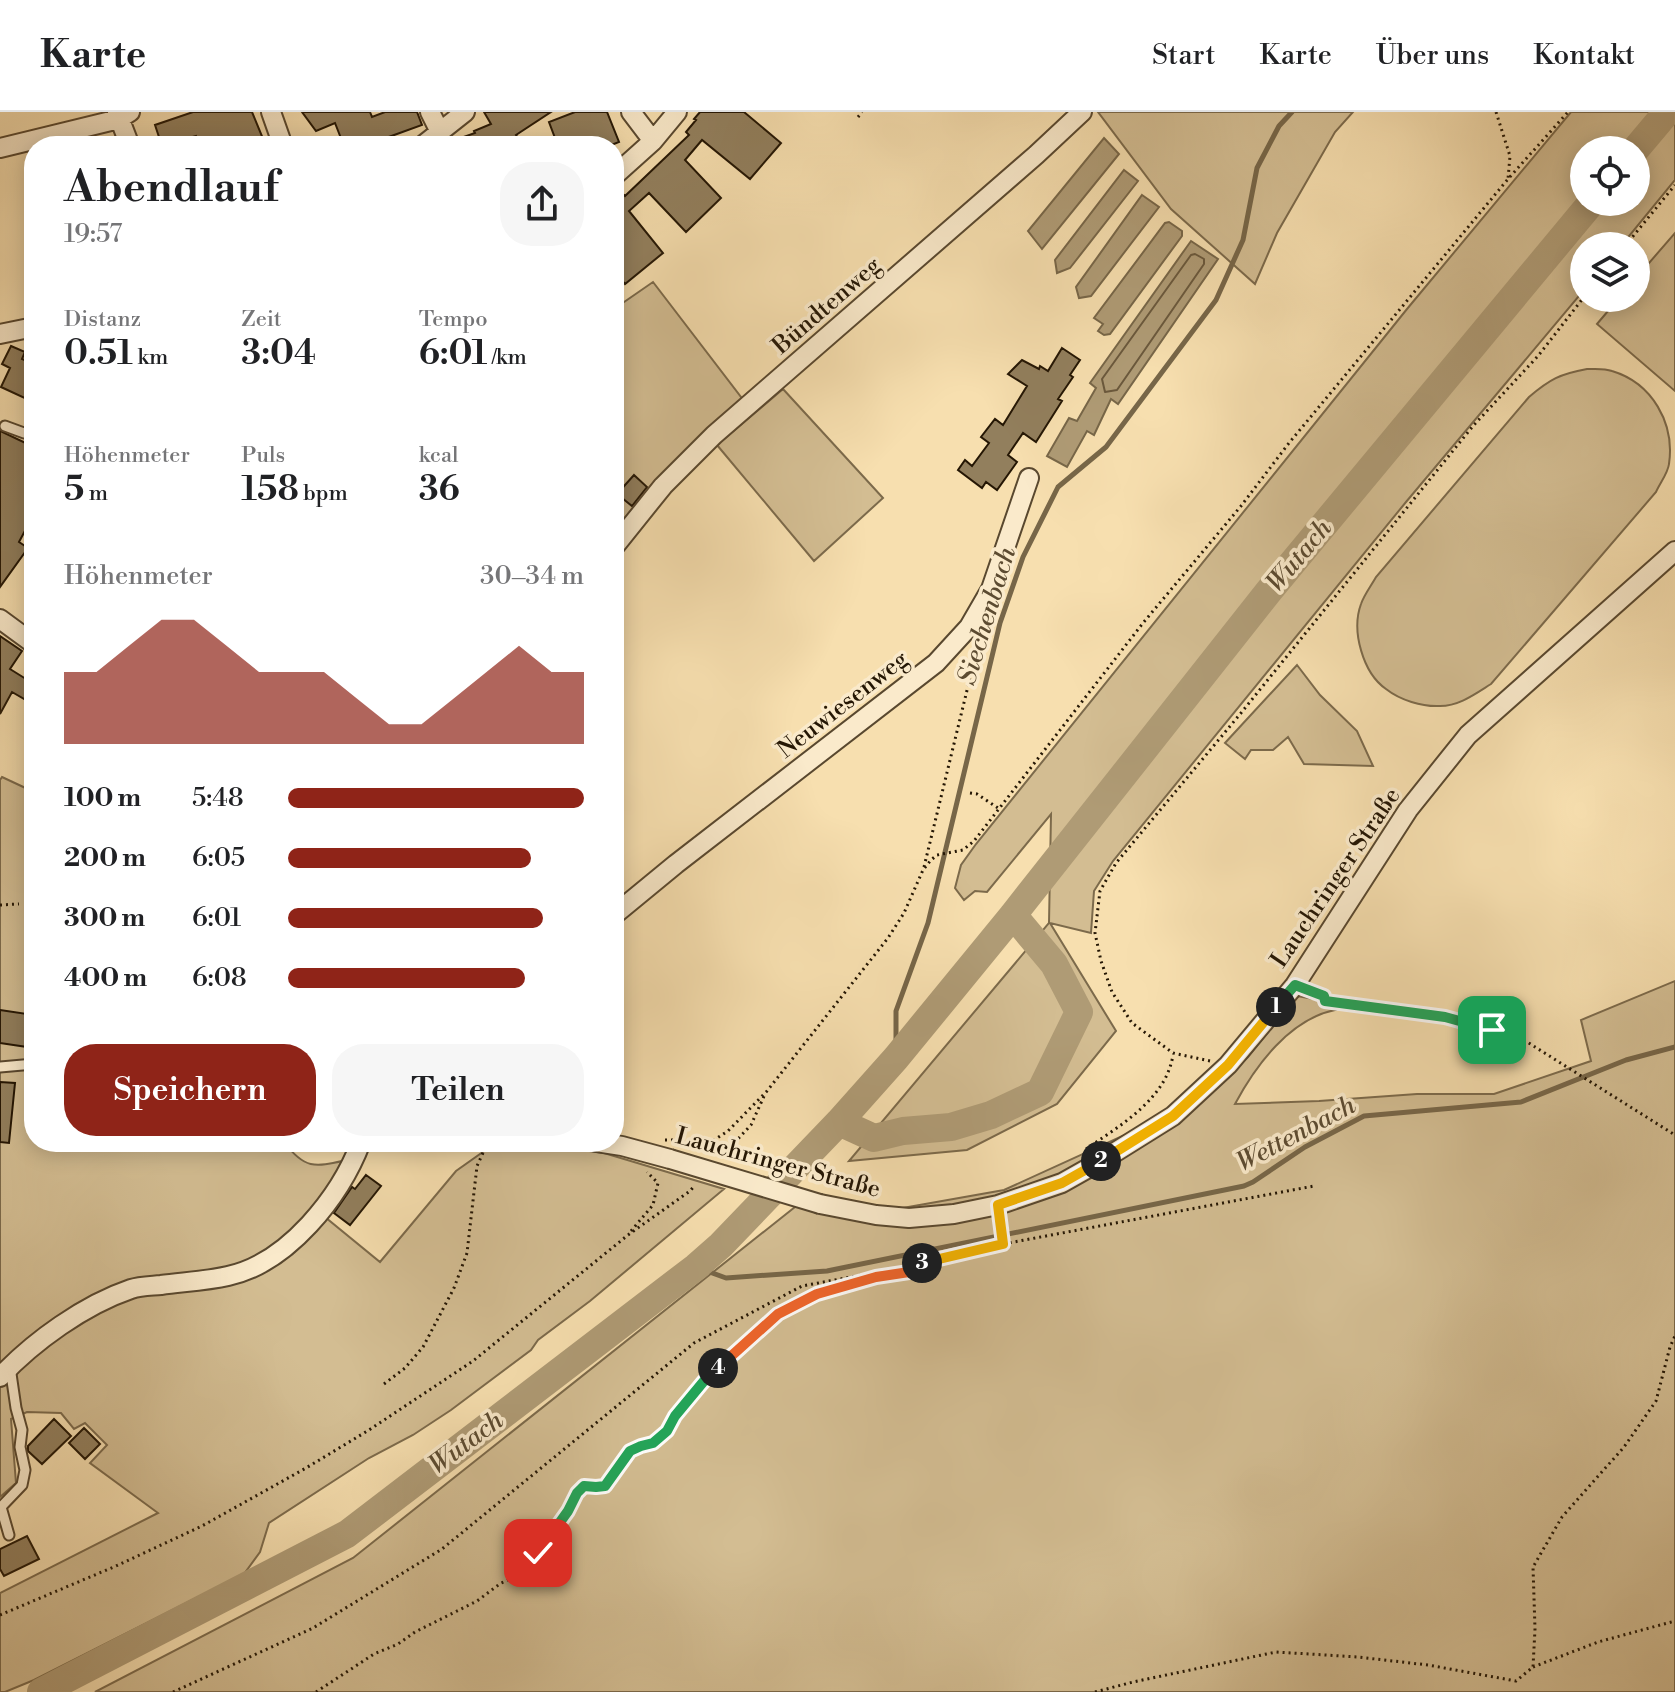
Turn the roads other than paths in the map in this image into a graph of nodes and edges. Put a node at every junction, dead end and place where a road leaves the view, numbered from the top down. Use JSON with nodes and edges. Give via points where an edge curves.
{"nodes":[{"id":1,"x":271,"y":112,"type":"edge"},
{"id":2,"x":430,"y":112,"type":"edge"},
{"id":3,"x":465,"y":112,"type":"edge"},
{"id":4,"x":631,"y":112,"type":"edge"},
{"id":5,"x":677,"y":112,"type":"edge"},
{"id":6,"x":1082,"y":112,"type":"edge"},
{"id":7,"x":122,"y":114,"type":"edge"},
{"id":8,"x":440,"y":132,"type":"junction"},
{"id":9,"x":43,"y":136,"type":"edge"},
{"id":10,"x":128,"y":136,"type":"edge"},
{"id":11,"x":279,"y":136,"type":"edge"},
{"id":12,"x":435,"y":136,"type":"edge"},
{"id":13,"x":24,"y":141,"type":"edge"},
{"id":14,"x":653,"y":141,"type":"junction"},
{"id":15,"x":0,"y":148,"type":"edge"},
{"id":16,"x":624,"y":167,"type":"edge"},
{"id":17,"x":24,"y":329,"type":"edge"},
{"id":18,"x":0,"y":334,"type":"edge"},
{"id":19,"x":5,"y":426,"type":"dead end"},
{"id":20,"x":24,"y":433,"type":"edge"},
{"id":21,"x":1029,"y":478,"type":"dead end"},
{"id":22,"x":624,"y":535,"type":"edge"},
{"id":23,"x":1675,"y":551,"type":"edge"},
{"id":24,"x":0,"y":619,"type":"edge"},
{"id":25,"x":24,"y":637,"type":"edge"},
{"id":26,"x":624,"y":907,"type":"edge"},
{"id":27,"x":24,"y":1065,"type":"edge"},
{"id":28,"x":0,"y":1067,"type":"edge"},
{"id":29,"x":624,"y":1147,"type":"edge"},
{"id":30,"x":357,"y":1152,"type":"edge"},
{"id":31,"x":5,"y":1372,"type":"edge"},
{"id":32,"x":9,"y":1535,"type":"dead end"}],
"edges":[{"from":1,"to":11,"type":"street"},
{"from":2,"to":8,"type":"street"},
{"from":3,"to":8,"type":"street"},
{"from":4,"to":14,"type":"street"},
{"from":5,"to":14,"type":"street"},
{"from":6,"to":22,"type":"street","name":"Bündtenweg","via":[[714,435]]},
{"from":7,"to":9,"type":"street"},
{"from":7,"to":10,"type":"street"},
{"from":8,"to":12,"type":"street"},
{"from":13,"to":15,"type":"street"},
{"from":14,"to":16,"type":"street"},
{"from":17,"to":18,"type":"street"},
{"from":19,"to":20,"type":"lane"},
{"from":21,"to":26,"type":"street","name":"Neuwiesenweg","via":[[991,589],[954,645]]},
{"from":23,"to":29,"type":"street","name":"Lauchringer Straße","bridge":true,"via":[[1468,735],[1408,810],[1295,985],[1228,1065],[1173,1116],[1101,1161],[1062,1183],[998,1205],[909,1218],[820,1204]]},
{"from":24,"to":25,"type":"street"},
{"from":27,"to":28,"type":"lane"},
{"from":30,"to":31,"type":"street","via":[[324,1207],[270,1260],[227,1276],[135,1288],[109,1297],[47,1336]]},
{"from":31,"to":32,"type":"lane","via":[[22,1430],[25,1470],[22,1485],[1,1507]]}]}
